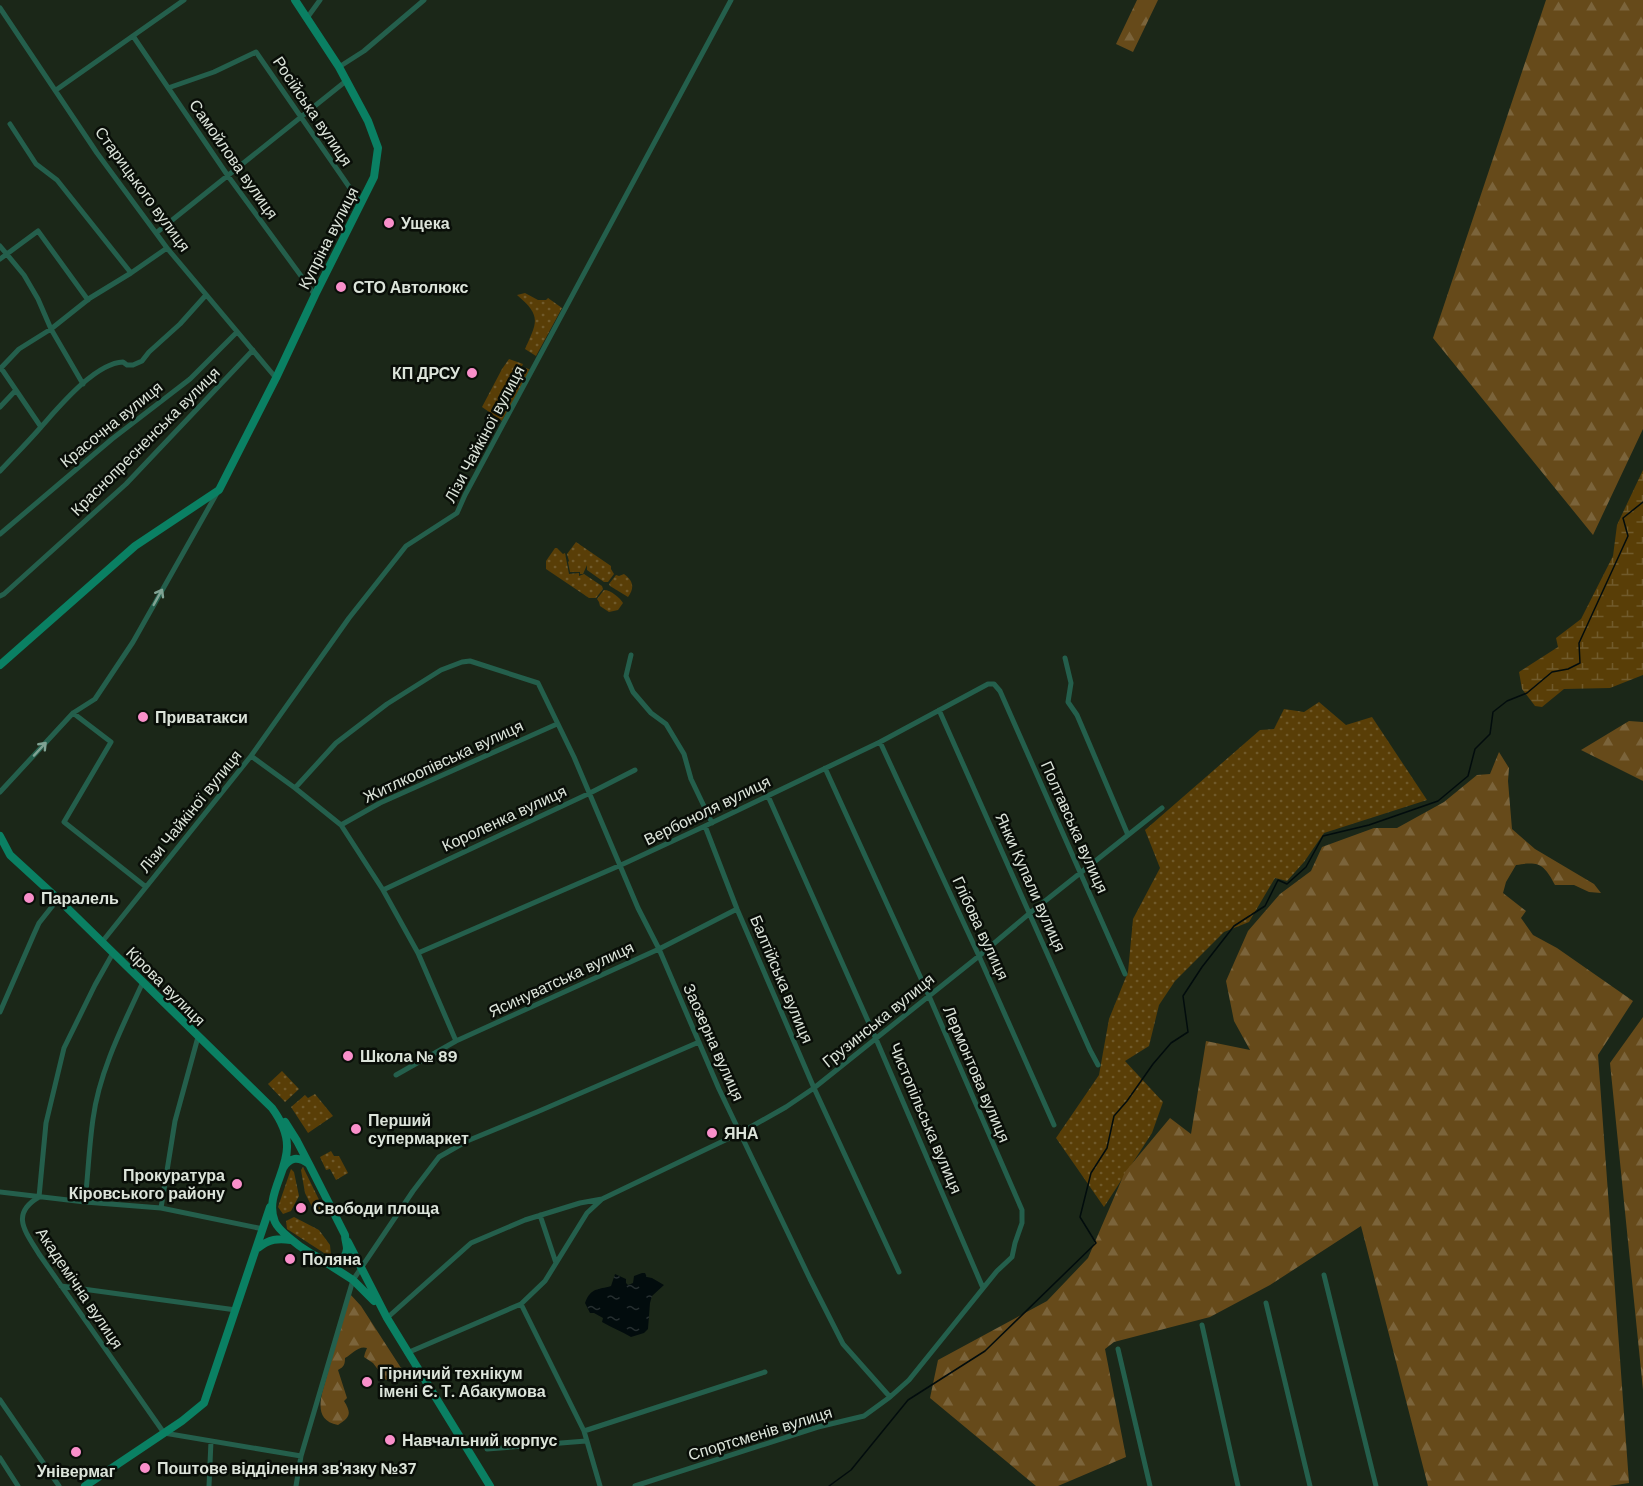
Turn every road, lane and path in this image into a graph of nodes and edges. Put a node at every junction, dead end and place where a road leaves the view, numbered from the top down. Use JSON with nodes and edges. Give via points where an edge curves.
{"nodes":[{"id":1,"x":184,"y":0,"type":"edge"},
{"id":2,"x":295,"y":0,"type":"edge"},
{"id":3,"x":320,"y":0,"type":"edge"},
{"id":4,"x":424,"y":0,"type":"edge"},
{"id":5,"x":731,"y":0,"type":"edge"},
{"id":6,"x":0,"y":8,"type":"edge"},
{"id":7,"x":308,"y":18,"type":"junction"},
{"id":8,"x":133,"y":36,"type":"junction"},
{"id":9,"x":339,"y":68,"type":"junction"},
{"id":10,"x":346,"y":81,"type":"junction"},
{"id":11,"x":168,"y":88,"type":"junction"},
{"id":12,"x":56,"y":90,"type":"junction"},
{"id":13,"x":301,"y":117,"type":"junction"},
{"id":14,"x":10,"y":124,"type":"dead end"},
{"id":15,"x":228,"y":176,"type":"junction"},
{"id":16,"x":361,"y":204,"type":"junction"},
{"id":17,"x":156,"y":233,"type":"junction"},
{"id":18,"x":0,"y":246,"type":"edge"},
{"id":19,"x":167,"y":248,"type":"junction"},
{"id":20,"x":6,"y":256,"type":"junction"},
{"id":21,"x":0,"y":259,"type":"edge"},
{"id":22,"x":131,"y":273,"type":"junction"},
{"id":23,"x":206,"y":295,"type":"junction"},
{"id":24,"x":315,"y":295,"type":"junction"},
{"id":25,"x":88,"y":300,"type":"junction"},
{"id":26,"x":51,"y":329,"type":"junction"},
{"id":27,"x":237,"y":332,"type":"junction"},
{"id":28,"x":253,"y":351,"type":"junction"},
{"id":29,"x":1,"y":369,"type":"edge"},
{"id":30,"x":276,"y":378,"type":"junction"},
{"id":31,"x":84,"y":384,"type":"junction"},
{"id":32,"x":15,"y":390,"type":"junction"},
{"id":33,"x":0,"y":407,"type":"edge"},
{"id":34,"x":41,"y":427,"type":"junction"},
{"id":35,"x":0,"y":471,"type":"edge"},
{"id":36,"x":219,"y":490,"type":"junction"},
{"id":37,"x":0,"y":534,"type":"edge"},
{"id":38,"x":0,"y":596,"type":"edge"},
{"id":39,"x":631,"y":655,"type":"dead end"},
{"id":40,"x":1065,"y":658,"type":"dead end"},
{"id":41,"x":0,"y":665,"type":"edge"},
{"id":42,"x":1000,"y":691,"type":"joint"},
{"id":43,"x":939,"y":710,"type":"junction"},
{"id":44,"x":74,"y":713,"type":"junction"},
{"id":45,"x":557,"y":724,"type":"junction"},
{"id":46,"x":880,"y":742,"type":"junction"},
{"id":47,"x":251,"y":756,"type":"junction"},
{"id":48,"x":825,"y":768,"type":"junction"},
{"id":49,"x":635,"y":770,"type":"dead end"},
{"id":50,"x":295,"y":788,"type":"junction"},
{"id":51,"x":0,"y":792,"type":"edge"},
{"id":52,"x":590,"y":793,"type":"junction"},
{"id":53,"x":768,"y":796,"type":"junction"},
{"id":54,"x":1162,"y":808,"type":"dead end"},
{"id":55,"x":709,"y":824,"type":"junction"},
{"id":56,"x":341,"y":825,"type":"junction"},
{"id":57,"x":1128,"y":835,"type":"junction"},
{"id":58,"x":0,"y":836,"type":"edge"},
{"id":59,"x":621,"y":866,"type":"junction"},
{"id":60,"x":1080,"y":873,"type":"junction"},
{"id":61,"x":146,"y":887,"type":"junction"},
{"id":62,"x":383,"y":890,"type":"junction"},
{"id":63,"x":58,"y":899,"type":"junction"},
{"id":64,"x":737,"y":909,"type":"junction"},
{"id":65,"x":1030,"y":913,"type":"junction"},
{"id":66,"x":102,"y":942,"type":"junction"},
{"id":67,"x":659,"y":949,"type":"junction"},
{"id":68,"x":113,"y":953,"type":"junction"},
{"id":69,"x":418,"y":953,"type":"junction"},
{"id":70,"x":980,"y":956,"type":"junction"},
{"id":71,"x":1125,"y":974,"type":"dead end"},
{"id":72,"x":143,"y":982,"type":"junction"},
{"id":73,"x":929,"y":996,"type":"junction"},
{"id":74,"x":0,"y":1012,"type":"edge"},
{"id":75,"x":198,"y":1036,"type":"junction"},
{"id":76,"x":876,"y":1039,"type":"junction"},
{"id":77,"x":456,"y":1041,"type":"junction"},
{"id":78,"x":699,"y":1042,"type":"junction"},
{"id":79,"x":1098,"y":1065,"type":"dead end"},
{"id":80,"x":396,"y":1075,"type":"dead end"},
{"id":81,"x":814,"y":1088,"type":"junction"},
{"id":82,"x":272,"y":1108,"type":"junction"},
{"id":83,"x":1054,"y":1125,"type":"dead end"},
{"id":84,"x":740,"y":1133,"type":"junction"},
{"id":85,"x":309,"y":1164,"type":"junction"},
{"id":86,"x":283,"y":1168,"type":"junction"},
{"id":87,"x":0,"y":1192,"type":"edge"},
{"id":88,"x":39,"y":1197,"type":"junction"},
{"id":89,"x":602,"y":1199,"type":"junction"},
{"id":90,"x":273,"y":1200,"type":"junction"},
{"id":91,"x":86,"y":1202,"type":"junction"},
{"id":92,"x":582,"y":1202,"type":"junction"},
{"id":93,"x":160,"y":1208,"type":"junction"},
{"id":94,"x":587,"y":1213,"type":"junction"},
{"id":95,"x":540,"y":1215,"type":"junction"},
{"id":96,"x":525,"y":1220,"type":"junction"},
{"id":97,"x":263,"y":1229,"type":"junction"},
{"id":98,"x":345,"y":1235,"type":"junction"},
{"id":99,"x":292,"y":1240,"type":"junction"},
{"id":100,"x":257,"y":1249,"type":"junction"},
{"id":101,"x":320,"y":1259,"type":"junction"},
{"id":102,"x":556,"y":1263,"type":"junction"},
{"id":103,"x":361,"y":1267,"type":"junction"},
{"id":104,"x":900,"y":1272,"type":"dead end"},
{"id":105,"x":1324,"y":1275,"type":"dead end"},
{"id":106,"x":353,"y":1280,"type":"junction"},
{"id":107,"x":62,"y":1286,"type":"junction"},
{"id":108,"x":983,"y":1288,"type":"junction"},
{"id":109,"x":1266,"y":1303,"type":"dead end"},
{"id":110,"x":520,"y":1304,"type":"junction"},
{"id":111,"x":380,"y":1306,"type":"junction"},
{"id":112,"x":236,"y":1310,"type":"junction"},
{"id":113,"x":387,"y":1318,"type":"junction"},
{"id":114,"x":1202,"y":1325,"type":"dead end"},
{"id":115,"x":1118,"y":1349,"type":"dead end"},
{"id":116,"x":407,"y":1353,"type":"junction"},
{"id":117,"x":765,"y":1372,"type":"dead end"},
{"id":118,"x":890,"y":1397,"type":"junction"},
{"id":119,"x":0,"y":1400,"type":"edge"},
{"id":120,"x":584,"y":1431,"type":"junction"},
{"id":121,"x":164,"y":1433,"type":"junction"},
{"id":122,"x":211,"y":1441,"type":"junction"},
{"id":123,"x":586,"y":1441,"type":"junction"},
{"id":124,"x":487,"y":1449,"type":"dead end"},
{"id":125,"x":302,"y":1456,"type":"junction"},
{"id":126,"x":0,"y":1458,"type":"edge"},
{"id":127,"x":18,"y":1486,"type":"edge"},
{"id":128,"x":59,"y":1486,"type":"edge"},
{"id":129,"x":85,"y":1486,"type":"edge"},
{"id":130,"x":209,"y":1486,"type":"edge"},
{"id":131,"x":296,"y":1486,"type":"edge"},
{"id":132,"x":490,"y":1486,"type":"edge"},
{"id":133,"x":600,"y":1486,"type":"edge"},
{"id":134,"x":635,"y":1486,"type":"edge"},
{"id":135,"x":1150,"y":1486,"type":"edge"},
{"id":136,"x":1238,"y":1486,"type":"edge"},
{"id":137,"x":1310,"y":1486,"type":"edge"},
{"id":138,"x":1376,"y":1486,"type":"edge"}],
"edges":[{"from":1,"to":8,"type":"street"},
{"from":2,"to":7,"type":"main road","name":"Купріна вулиця"},
{"from":3,"to":7,"type":"street"},
{"from":4,"to":9,"type":"street"},
{"from":5,"to":47,"type":"street","name":"Лізи Чайкіної вулиця","via":[[457,513],[406,546],[349,618]]},
{"from":6,"to":12,"type":"street","name":"Старицького вулиця"},
{"from":7,"to":9,"type":"main road","name":"Купріна вулиця"},
{"from":8,"to":11,"type":"street","name":"Самойлова вулиця"},
{"from":8,"to":12,"type":"street"},
{"from":9,"to":10,"type":"main road","name":"Купріна вулиця"},
{"from":10,"to":13,"type":"street"},
{"from":10,"to":16,"type":"main road","name":"Купріна вулиця","via":[[378,148],[374,177]]},
{"from":11,"to":13,"type":"street","name":"Російська вулиця","via":[[256,52]]},
{"from":11,"to":15,"type":"street","name":"Самойлова вулиця"},
{"from":12,"to":17,"type":"street","name":"Старицького вулиця"},
{"from":13,"to":15,"type":"street"},
{"from":13,"to":16,"type":"street","name":"Російська вулиця"},
{"from":14,"to":22,"type":"street","via":[[36,164],[57,180]]},
{"from":15,"to":17,"type":"street"},
{"from":15,"to":24,"type":"street","name":"Самойлова вулиця"},
{"from":16,"to":24,"type":"main road","name":"Купріна вулиця"},
{"from":17,"to":19,"type":"street","name":"Старицького вулиця"},
{"from":18,"to":20,"type":"street"},
{"from":19,"to":22,"type":"street"},
{"from":19,"to":23,"type":"street","name":"Старицького вулиця"},
{"from":20,"to":21,"type":"street"},
{"from":20,"to":25,"type":"street","via":[[38,231]]},
{"from":20,"to":26,"type":"street","via":[[24,274]]},
{"from":22,"to":25,"type":"street"},
{"from":23,"to":27,"type":"street","name":"Старицького вулиця"},
{"from":23,"to":31,"type":"street","via":[[142,361],[133,365],[117,362]]},
{"from":24,"to":30,"type":"main road","name":"Купріна вулиця"},
{"from":25,"to":26,"type":"street"},
{"from":26,"to":29,"type":"street","via":[[19,349]]},
{"from":26,"to":31,"type":"street"},
{"from":27,"to":28,"type":"street","name":"Старицького вулиця"},
{"from":27,"to":37,"type":"street","name":"Красочна вулиця","via":[[190,379]]},
{"from":28,"to":30,"type":"street","name":"Старицького вулиця"},
{"from":28,"to":38,"type":"street","name":"Краснопресненська вулиця","via":[[126,484]]},
{"from":29,"to":32,"type":"street"},
{"from":30,"to":36,"type":"main road","name":"Купріна вулиця"},
{"from":31,"to":34,"type":"street"},
{"from":32,"to":33,"type":"street"},
{"from":32,"to":34,"type":"street"},
{"from":34,"to":35,"type":"street"},
{"from":36,"to":41,"type":"main road","name":"Купріна вулиця","via":[[135,546]]},
{"from":44,"to":36,"type":"street","name":"Купріна вулиця","one_way":true,"via":[[94,699],[133,642]]},
{"from":39,"to":55,"type":"street","name":"Балтійська вулиця","via":[[626,676],[633,692],[666,724],[684,754]]},
{"from":40,"to":57,"type":"street","via":[[1071,683],[1068,702]]},
{"from":42,"to":43,"type":"street","name":"Вербоноля вулиця","via":[[994,684],[988,684]]},
{"from":42,"to":60,"type":"street","name":"Полтавська вулиця"},
{"from":43,"to":46,"type":"street","name":"Вербоноля вулиця"},
{"from":43,"to":65,"type":"street","name":"Янки Купали вулиця"},
{"from":51,"to":44,"type":"street","name":"Купріна вулиця","one_way":true},
{"from":44,"to":61,"type":"street","via":[[111,742],[64,822]]},
{"from":45,"to":50,"type":"street","name":"Заозерна вулиця","via":[[538,683],[470,661],[462,662],[441,670],[387,704],[336,743]]},
{"from":45,"to":52,"type":"street","name":"Заозерна вулиця"},
{"from":45,"to":56,"type":"street","name":"Житлкоопівська вулиця","via":[[380,803]]},
{"from":46,"to":48,"type":"street","name":"Вербоноля вулиця"},
{"from":46,"to":70,"type":"street","name":"Глібова вулиця"},
{"from":47,"to":50,"type":"street"},
{"from":47,"to":61,"type":"street","name":"Лізи Чайкіної вулиця"},
{"from":48,"to":53,"type":"street","name":"Вербоноля вулиця"},
{"from":48,"to":73,"type":"street","name":"Лермонтова вулиця"},
{"from":49,"to":52,"type":"street","name":"Короленка вулиця"},
{"from":50,"to":56,"type":"street"},
{"from":52,"to":59,"type":"street","name":"Заозерна вулиця"},
{"from":52,"to":62,"type":"street","name":"Короленка вулиця"},
{"from":53,"to":55,"type":"street","name":"Вербоноля вулиця"},
{"from":53,"to":76,"type":"street","name":"Чистопільська вулиця"},
{"from":54,"to":57,"type":"street","name":"Грузинська вулиця"},
{"from":55,"to":59,"type":"street","name":"Вербоноля вулиця"},
{"from":55,"to":64,"type":"street","name":"Балтійська вулиця"},
{"from":56,"to":62,"type":"street"},
{"from":57,"to":60,"type":"street","name":"Грузинська вулиця"},
{"from":58,"to":63,"type":"main road","name":"Кірова вулиця","via":[[10,855]]},
{"from":59,"to":67,"type":"street","name":"Заозерна вулиця"},
{"from":59,"to":69,"type":"street","name":"Вербоноля вулиця"},
{"from":60,"to":65,"type":"street","name":"Грузинська вулиця"},
{"from":60,"to":71,"type":"street","name":"Полтавська вулиця"},
{"from":61,"to":66,"type":"street","name":"Лізи Чайкіної вулиця"},
{"from":62,"to":69,"type":"street"},
{"from":63,"to":66,"type":"main road","name":"Кірова вулиця"},
{"from":63,"to":74,"type":"street","via":[[39,923]]},
{"from":64,"to":67,"type":"street","name":"Ясинуватська вулиця"},
{"from":64,"to":81,"type":"street","name":"Балтійська вулиця"},
{"from":65,"to":70,"type":"street","name":"Грузинська вулиця"},
{"from":65,"to":79,"type":"street","name":"Янки Купали вулиця"},
{"from":66,"to":68,"type":"main road","name":"Кірова вулиця"},
{"from":67,"to":77,"type":"street","name":"Ясинуватська вулиця"},
{"from":67,"to":78,"type":"street","name":"Заозерна вулиця"},
{"from":68,"to":72,"type":"main road","name":"Кірова вулиця"},
{"from":68,"to":88,"type":"street","via":[[64,1048],[46,1123]]},
{"from":69,"to":77,"type":"street"},
{"from":70,"to":73,"type":"street","name":"Грузинська вулиця"},
{"from":70,"to":83,"type":"street","name":"Глібова вулиця"},
{"from":72,"to":75,"type":"main road","name":"Кірова вулиця"},
{"from":72,"to":91,"type":"street","via":[[101,1083],[93,1118]]},
{"from":73,"to":76,"type":"street","name":"Грузинська вулиця"},
{"from":73,"to":108,"type":"street","name":"Лермонтова вулиця","via":[[1022,1210],[1012,1257]]},
{"from":75,"to":82,"type":"main road","name":"Кірова вулиця"},
{"from":75,"to":93,"type":"street","via":[[176,1121]]},
{"from":76,"to":81,"type":"street","name":"Грузинська вулиця"},
{"from":76,"to":108,"type":"street","name":"Чистопільська вулиця"},
{"from":77,"to":80,"type":"street","name":"Ясинуватська вулиця"},
{"from":78,"to":84,"type":"street","name":"Заозерна вулиця"},
{"from":78,"to":103,"type":"street","via":[[438,1157]]},
{"from":81,"to":84,"type":"street","name":"Грузинська вулиця"},
{"from":81,"to":104,"type":"street","name":"Балтійська вулиця"},
{"from":82,"to":85,"type":"main road","via":[[289,1127]]},
{"from":82,"to":86,"type":"main road","name":"Кірова вулиця","via":[[287,1140]]},
{"from":84,"to":89,"type":"street","name":"Грузинська вулиця"},
{"from":84,"to":118,"type":"street","name":"Заозерна вулиця","via":[[843,1344]]},
{"from":85,"to":86,"type":"main road","via":[[294,1158]]},
{"from":85,"to":98,"type":"main road"},
{"from":86,"to":90,"type":"main road","name":"Кірова вулиця"},
{"from":87,"to":88,"type":"street"},
{"from":88,"to":91,"type":"street"},
{"from":88,"to":107,"type":"street","name":"Академічна вулиця","via":[[28,1203],[21,1222]]},
{"from":89,"to":92,"type":"street","name":"Грузинська вулиця"},
{"from":89,"to":94,"type":"street"},
{"from":90,"to":97,"type":"main road","name":"Кірова вулиця"},
{"from":90,"to":99,"type":"main road","name":"Кірова вулиця","via":[[275,1224]]},
{"from":91,"to":93,"type":"street"},
{"from":92,"to":94,"type":"street"},
{"from":92,"to":95,"type":"street","name":"Грузинська вулиця"},
{"from":92,"to":96,"type":"street","name":"Грузинська вулиця"},
{"from":93,"to":97,"type":"street"},
{"from":94,"to":102,"type":"street"},
{"from":95,"to":96,"type":"street","name":"Грузинська вулиця"},
{"from":95,"to":102,"type":"street"},
{"from":96,"to":113,"type":"street","name":"Грузинська вулиця","via":[[471,1243]]},
{"from":97,"to":100,"type":"main road","name":"Кірова вулиця"},
{"from":98,"to":101,"type":"main road","via":[[347,1248],[343,1257],[334,1261]]},
{"from":98,"to":103,"type":"main road"},
{"from":99,"to":100,"type":"main road","via":[[274,1239]]},
{"from":99,"to":101,"type":"main road","name":"Кірова вулиця"},
{"from":100,"to":112,"type":"main road","name":"Кірова вулиця"},
{"from":101,"to":106,"type":"main road","name":"Кірова вулиця"},
{"from":102,"to":110,"type":"street","via":[[545,1281]]},
{"from":103,"to":106,"type":"street"},
{"from":103,"to":111,"type":"main road"},
{"from":105,"to":138,"type":"street"},
{"from":106,"to":111,"type":"main road","name":"Кірова вулиця"},
{"from":106,"to":125,"type":"street"},
{"from":107,"to":112,"type":"street"},
{"from":107,"to":121,"type":"street","name":"Академічна вулиця"},
{"from":108,"to":118,"type":"street","name":"Лермонтова вулиця","via":[[909,1380]]},
{"from":109,"to":137,"type":"street"},
{"from":110,"to":116,"type":"street"},
{"from":110,"to":120,"type":"street"},
{"from":111,"to":113,"type":"main road"},
{"from":112,"to":121,"type":"main road","name":"Кірова вулиця","via":[[204,1403]]},
{"from":113,"to":116,"type":"main road"},
{"from":114,"to":136,"type":"street"},
{"from":115,"to":135,"type":"street"},
{"from":116,"to":132,"type":"main road"},
{"from":117,"to":120,"type":"street"},
{"from":118,"to":134,"type":"street","name":"Спортсменів вулиця","via":[[864,1416]]},
{"from":119,"to":128,"type":"street"},
{"from":120,"to":123,"type":"street"},
{"from":121,"to":122,"type":"street"},
{"from":121,"to":129,"type":"main road","name":"Кірова вулиця"},
{"from":122,"to":125,"type":"street"},
{"from":122,"to":130,"type":"street"},
{"from":123,"to":124,"type":"street"},
{"from":123,"to":133,"type":"street"},
{"from":125,"to":131,"type":"street"},
{"from":126,"to":127,"type":"street"}]}
